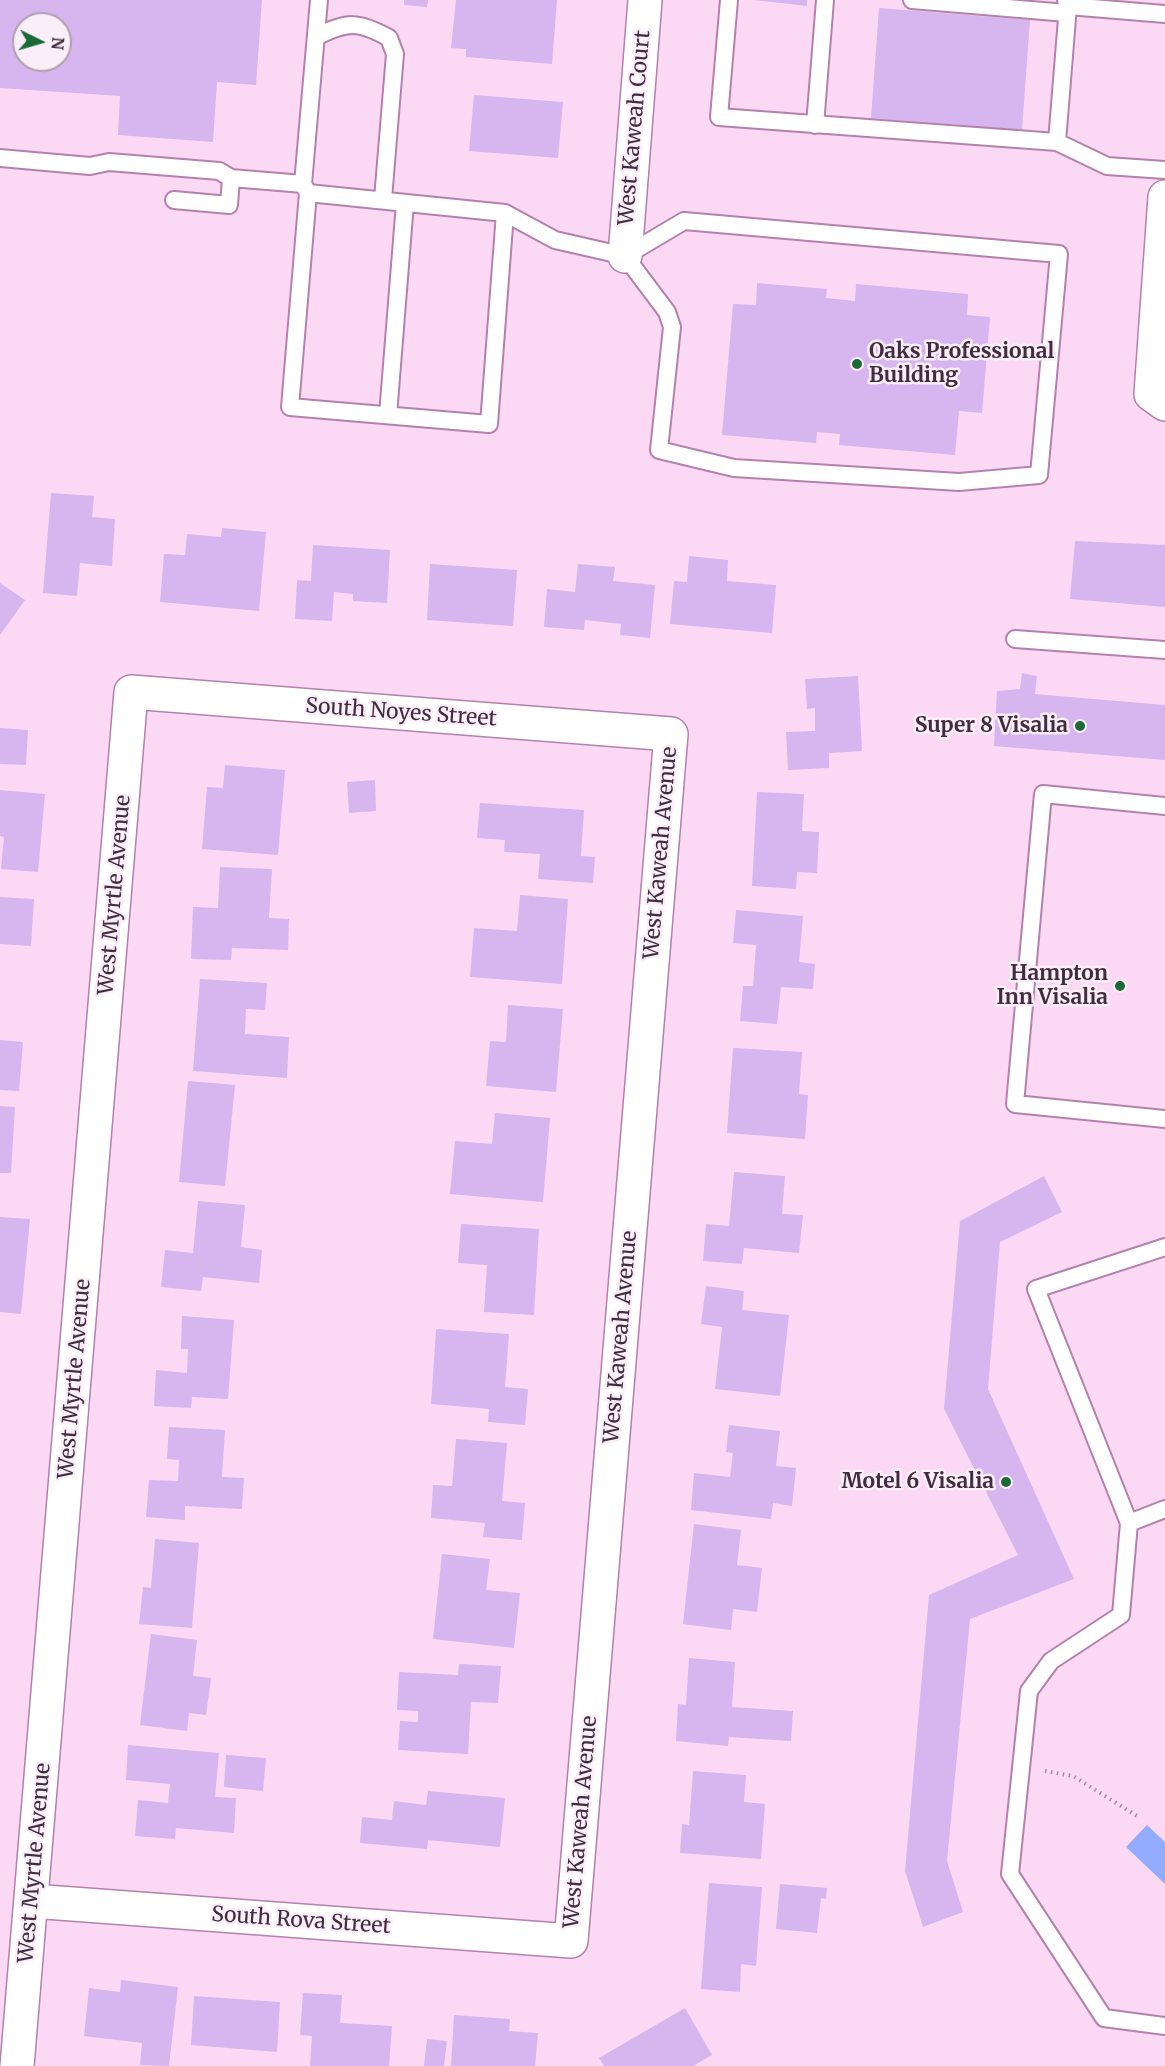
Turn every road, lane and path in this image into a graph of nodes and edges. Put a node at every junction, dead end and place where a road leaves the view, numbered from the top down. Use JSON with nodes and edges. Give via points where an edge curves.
{"nodes":[{"id":1,"x":319,"y":0,"type":"edge"},
{"id":2,"x":645,"y":0,"type":"edge"},
{"id":3,"x":729,"y":0,"type":"edge"},
{"id":4,"x":825,"y":0,"type":"edge"},
{"id":5,"x":912,"y":0,"type":"edge"},
{"id":6,"x":1067,"y":6,"type":"edge"},
{"id":7,"x":1165,"y":14,"type":"edge"},
{"id":8,"x":316,"y":37,"type":"junction"},
{"id":9,"x":816,"y":125,"type":"junction"},
{"id":10,"x":1057,"y":142,"type":"junction"},
{"id":11,"x":0,"y":158,"type":"edge"},
{"id":12,"x":1165,"y":170,"type":"edge"},
{"id":13,"x":231,"y":178,"type":"junction"},
{"id":14,"x":305,"y":188,"type":"junction"},
{"id":15,"x":1165,"y":197,"type":"edge"},
{"id":16,"x":383,"y":199,"type":"junction"},
{"id":17,"x":174,"y":200,"type":"dead end"},
{"id":18,"x":405,"y":203,"type":"junction"},
{"id":19,"x":505,"y":213,"type":"junction"},
{"id":20,"x":625,"y":256,"type":"junction"},
{"id":21,"x":1165,"y":404,"type":"edge"},
{"id":22,"x":388,"y":415,"type":"junction"},
{"id":23,"x":1015,"y":639,"type":"dead end"},
{"id":24,"x":1165,"y":650,"type":"edge"},
{"id":25,"x":131,"y":692,"type":"joint"},
{"id":26,"x":671,"y":734,"type":"joint"},
{"id":27,"x":1165,"y":806,"type":"edge"},
{"id":28,"x":1165,"y":1119,"type":"edge"},
{"id":29,"x":1165,"y":1247,"type":"edge"},
{"id":30,"x":1165,"y":1509,"type":"edge"},
{"id":31,"x":1129,"y":1523,"type":"junction"},
{"id":32,"x":1021,"y":1767,"type":"junction"},
{"id":33,"x":1137,"y":1816,"type":"dead end"},
{"id":34,"x":32,"y":1901,"type":"junction"},
{"id":35,"x":571,"y":1941,"type":"joint"},
{"id":36,"x":1165,"y":2025,"type":"edge"},
{"id":37,"x":17,"y":2066,"type":"edge"}],
"edges":[{"from":1,"to":8,"type":"lane"},
{"from":2,"to":20,"type":"street","name":"West Kaweah Court"},
{"from":3,"to":9,"type":"lane","via":[[719,117]]},
{"from":4,"to":9,"type":"lane"},
{"from":5,"to":6,"type":"lane"},
{"from":6,"to":7,"type":"lane"},
{"from":6,"to":10,"type":"lane"},
{"from":8,"to":14,"type":"lane"},
{"from":8,"to":16,"type":"lane","via":[[338,26],[365,25],[389,38],[395,54]]},
{"from":9,"to":10,"type":"lane"},
{"from":10,"to":12,"type":"lane","via":[[1107,166]]},
{"from":11,"to":13,"type":"lane","via":[[219,171]]},
{"from":13,"to":14,"type":"lane"},
{"from":13,"to":17,"type":"lane","via":[[229,205]]},
{"from":14,"to":16,"type":"lane"},
{"from":14,"to":22,"type":"lane","via":[[290,407]]},
{"from":15,"to":21,"type":"street","via":[[1151,394]]},
{"from":16,"to":18,"type":"lane"},
{"from":18,"to":19,"type":"lane"},
{"from":18,"to":22,"type":"lane"},
{"from":19,"to":20,"type":"lane","via":[[555,240]]},
{"from":19,"to":22,"type":"lane","via":[[489,424]]},
{"from":20,"to":20,"type":"lane","via":[[684,221],[1059,254],[1039,475],[959,482],[734,468],[659,450],[672,327],[667,312]]},
{"from":23,"to":24,"type":"lane"},
{"from":25,"to":26,"type":"street","name":"South Noyes Street"},
{"from":25,"to":34,"type":"street","name":"West Myrtle Avenue"},
{"from":26,"to":35,"type":"street","name":"West Kaweah Avenue"},
{"from":27,"to":28,"type":"lane","via":[[1043,794],[1015,1104]]},
{"from":29,"to":31,"type":"lane","via":[[1036,1289]]},
{"from":30,"to":31,"type":"lane"},
{"from":31,"to":32,"type":"lane","via":[[1121,1616],[1051,1661],[1029,1691]]},
{"from":32,"to":33,"type":"path","via":[[1073,1776]]},
{"from":32,"to":36,"type":"lane","via":[[1010,1874],[1104,2018]]},
{"from":34,"to":35,"type":"street","name":"South Rova Street"},
{"from":34,"to":37,"type":"street","name":"West Myrtle Avenue"}]}
